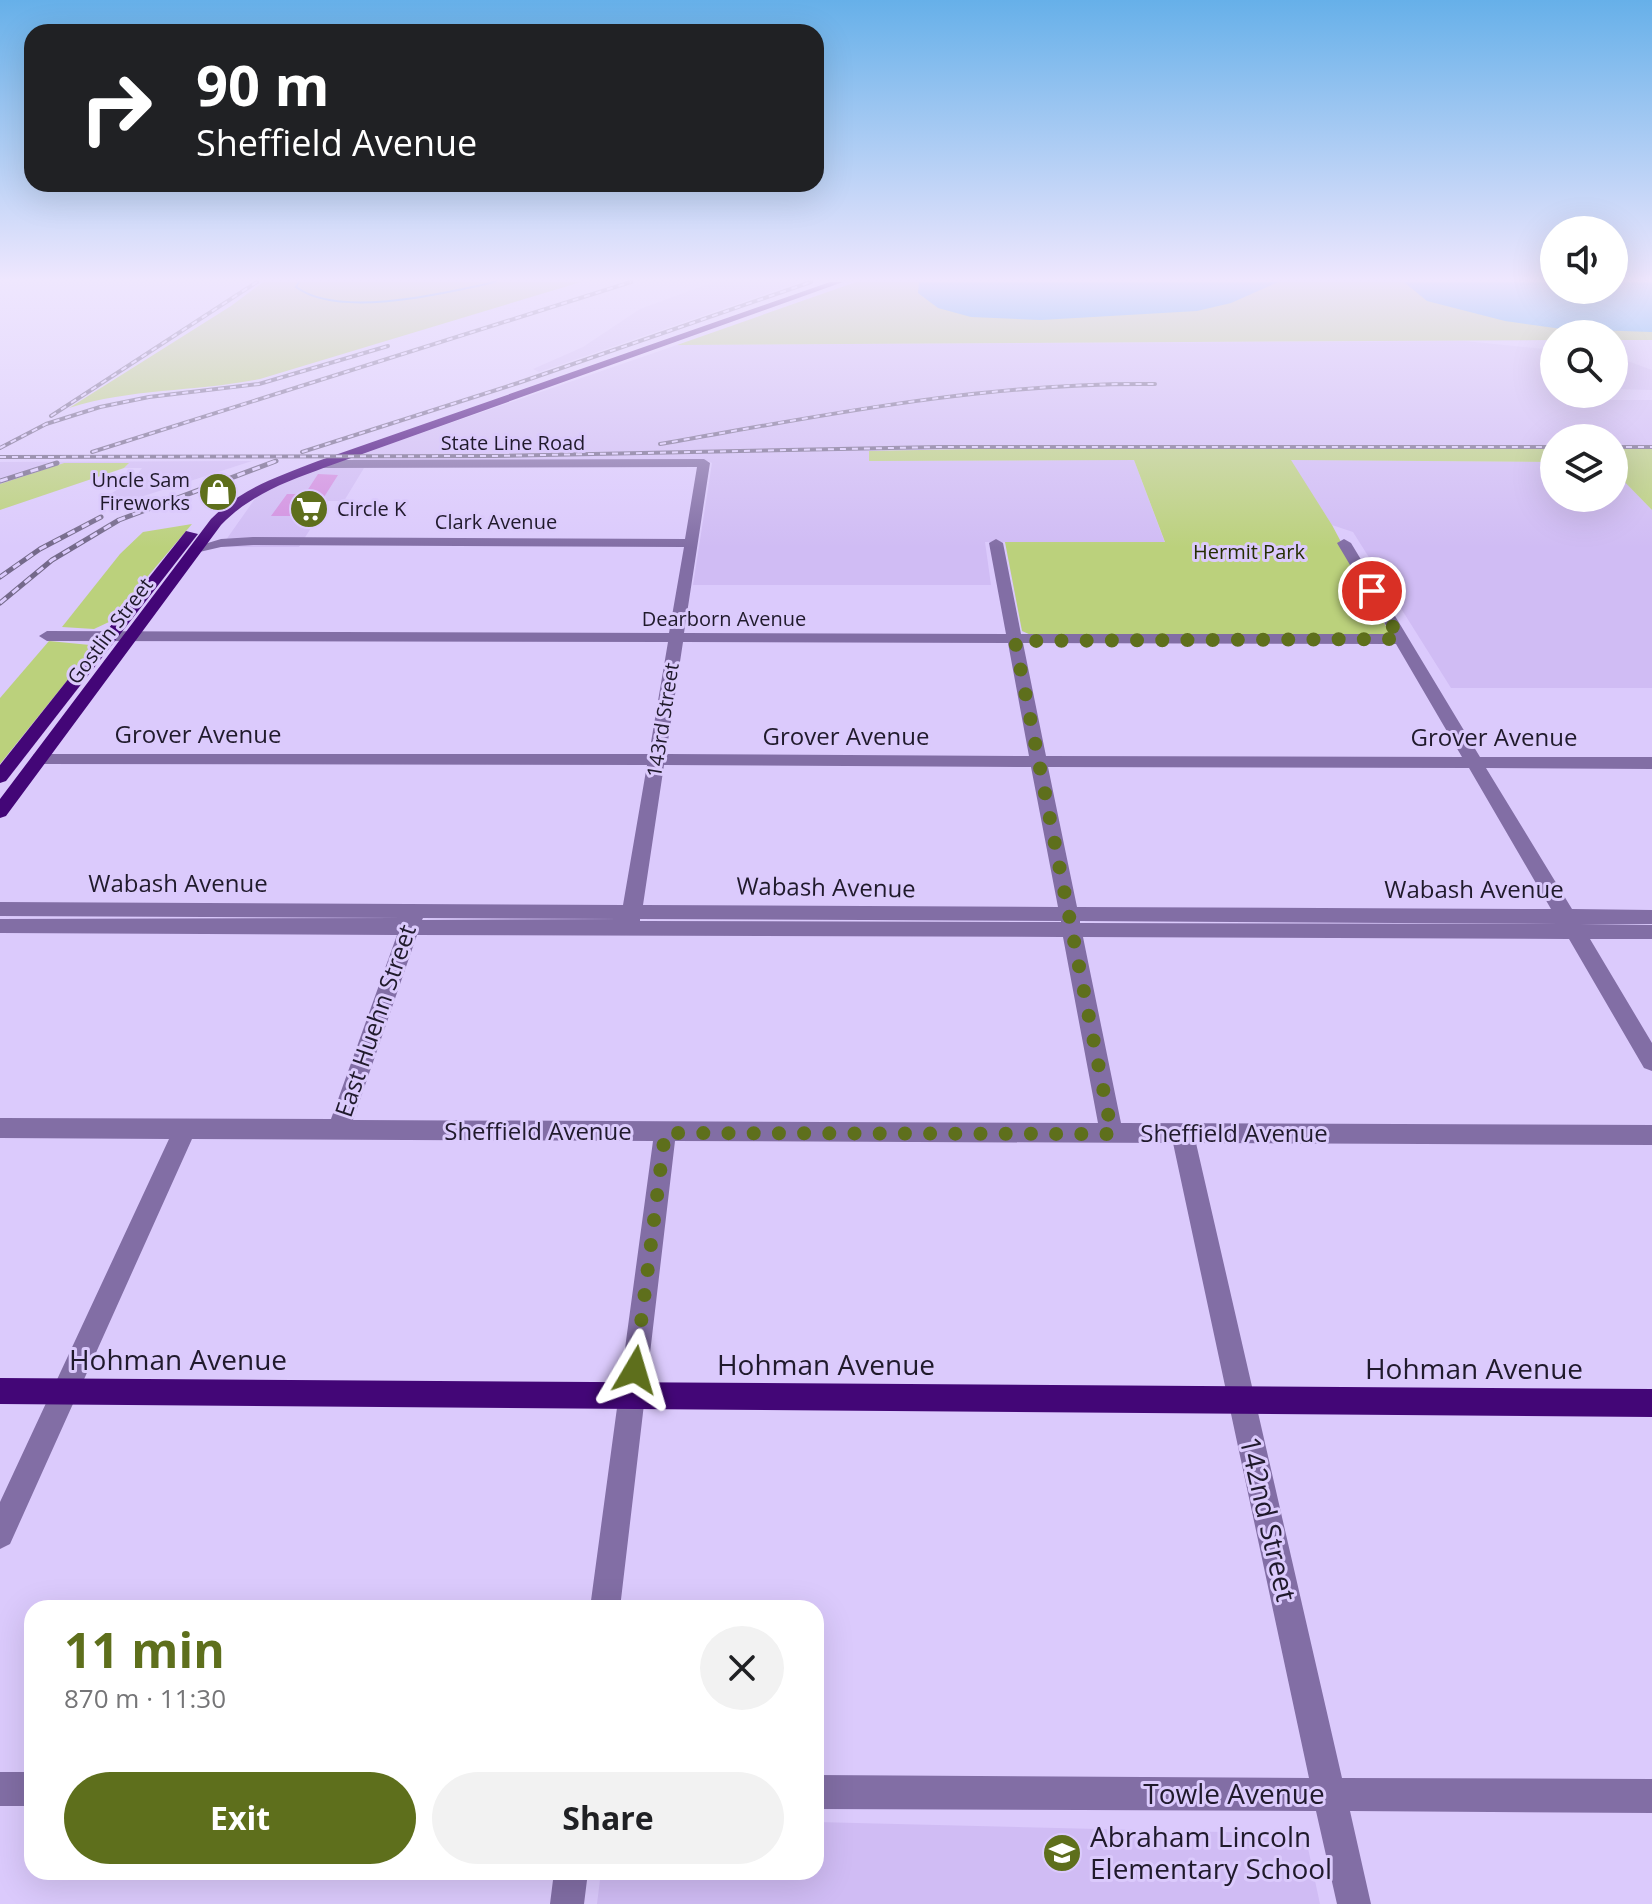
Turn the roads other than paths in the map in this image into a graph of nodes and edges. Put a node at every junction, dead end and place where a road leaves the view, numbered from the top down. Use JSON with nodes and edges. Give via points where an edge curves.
{"nodes":[{"id":1,"x":586,"y":371,"type":"edge"},
{"id":2,"x":704,"y":463,"type":"joint"},
{"id":3,"x":322,"y":464,"type":"junction"},
{"id":4,"x":263,"y":487,"type":"junction"},
{"id":5,"x":208,"y":532,"type":"junction"},
{"id":6,"x":253,"y":541,"type":"junction"},
{"id":7,"x":691,"y":543,"type":"junction"},
{"id":8,"x":996,"y":543,"type":"dead end"},
{"id":9,"x":1344,"y":543,"type":"dead end"},
{"id":10,"x":195,"y":549,"type":"junction"},
{"id":11,"x":47,"y":636,"type":"dead end"},
{"id":12,"x":109,"y":637,"type":"junction"},
{"id":13,"x":131,"y":637,"type":"junction"},
{"id":14,"x":675,"y":639,"type":"junction"},
{"id":15,"x":1400,"y":639,"type":"junction"},
{"id":16,"x":1015,"y":641,"type":"junction"},
{"id":17,"x":40,"y":758,"type":"junction"},
{"id":18,"x":656,"y":761,"type":"junction"},
{"id":19,"x":1039,"y":761,"type":"junction"},
{"id":20,"x":1474,"y":762,"type":"junction"},
{"id":21,"x":1652,"y":763,"type":"edge"},
{"id":22,"x":0,"y":777,"type":"edge"},
{"id":23,"x":0,"y":812,"type":"edge"},
{"id":24,"x":0,"y":909,"type":"edge"},
{"id":25,"x":1652,"y":917,"type":"edge"},
{"id":26,"x":412,"y":920,"type":"junction"},
{"id":27,"x":630,"y":920,"type":"junction"},
{"id":28,"x":1070,"y":922,"type":"junction"},
{"id":29,"x":1570,"y":924,"type":"junction"},
{"id":30,"x":0,"y":926,"type":"edge"},
{"id":31,"x":1652,"y":932,"type":"edge"},
{"id":32,"x":1652,"y":1062,"type":"edge"},
{"id":33,"x":0,"y":1128,"type":"edge"},
{"id":34,"x":185,"y":1129,"type":"junction"},
{"id":35,"x":338,"y":1131,"type":"junction"},
{"id":36,"x":665,"y":1133,"type":"junction"},
{"id":37,"x":1112,"y":1134,"type":"junction"},
{"id":38,"x":1182,"y":1134,"type":"junction"},
{"id":39,"x":1652,"y":1135,"type":"edge"},
{"id":40,"x":0,"y":1391,"type":"edge"},
{"id":41,"x":66,"y":1392,"type":"junction"},
{"id":42,"x":631,"y":1396,"type":"junction"},
{"id":43,"x":1241,"y":1400,"type":"junction"},
{"id":44,"x":1652,"y":1403,"type":"edge"},
{"id":45,"x":0,"y":1534,"type":"edge"},
{"id":46,"x":606,"y":1600,"type":"edge"},
{"id":47,"x":0,"y":1789,"type":"edge"},
{"id":48,"x":24,"y":1789,"type":"edge"},
{"id":49,"x":824,"y":1792,"type":"edge"},
{"id":50,"x":1329,"y":1794,"type":"junction"},
{"id":51,"x":1652,"y":1796,"type":"edge"},
{"id":52,"x":570,"y":1880,"type":"edge"},
{"id":53,"x":567,"y":1904,"type":"edge"},
{"id":54,"x":1354,"y":1904,"type":"edge"}],
"edges":[{"from":1,"to":3,"type":"main road","name":"Gostlin Street"},
{"from":2,"to":3,"type":"street","name":"State Line Road"},
{"from":2,"to":7,"type":"street","name":"143rd Street"},
{"from":3,"to":4,"type":"main road","name":"Gostlin Street"},
{"from":4,"to":5,"type":"main road","name":"Gostlin Street","via":[[235,503]]},
{"from":4,"to":12,"type":"main road","name":"Gostlin Street","via":[[226,502],[202,520]]},
{"from":5,"to":6,"type":"street","name":"Clark Avenue"},
{"from":5,"to":10,"type":"main road","name":"Gostlin Street"},
{"from":6,"to":7,"type":"street","name":"Clark Avenue"},
{"from":6,"to":10,"type":"street","name":"Clark Avenue"},
{"from":7,"to":14,"type":"street","name":"143rd Street"},
{"from":8,"to":16,"type":"street"},
{"from":9,"to":15,"type":"street"},
{"from":10,"to":13,"type":"main road","name":"Gostlin Street"},
{"from":11,"to":12,"type":"street","name":"Dearborn Avenue"},
{"from":12,"to":13,"type":"street","name":"Dearborn Avenue"},
{"from":12,"to":22,"type":"main road","name":"Gostlin Street"},
{"from":13,"to":14,"type":"street","name":"Dearborn Avenue"},
{"from":13,"to":17,"type":"main road","name":"Gostlin Street"},
{"from":14,"to":16,"type":"street","name":"Dearborn Avenue"},
{"from":14,"to":18,"type":"street","name":"143rd Street"},
{"from":15,"to":16,"type":"street","name":"Dearborn Avenue"},
{"from":15,"to":20,"type":"street"},
{"from":16,"to":19,"type":"street"},
{"from":17,"to":18,"type":"street","name":"Grover Avenue"},
{"from":17,"to":23,"type":"main road","name":"Gostlin Street"},
{"from":18,"to":19,"type":"street","name":"Grover Avenue"},
{"from":18,"to":27,"type":"street","name":"143rd Street"},
{"from":19,"to":20,"type":"street","name":"Grover Avenue"},
{"from":19,"to":28,"type":"street"},
{"from":20,"to":21,"type":"street","name":"Grover Avenue"},
{"from":20,"to":29,"type":"street"},
{"from":24,"to":26,"type":"street","name":"Wabash Avenue"},
{"from":25,"to":29,"type":"street","name":"Wabash Avenue"},
{"from":26,"to":27,"type":"street","name":"Wabash Avenue"},
{"from":26,"to":30,"type":"street","name":"Wabash Avenue"},
{"from":26,"to":35,"type":"street","name":"East Huehn Street"},
{"from":27,"to":28,"type":"street","name":"Wabash Avenue"},
{"from":28,"to":29,"type":"street","name":"Wabash Avenue"},
{"from":28,"to":37,"type":"street"},
{"from":29,"to":31,"type":"street","name":"Wabash Avenue"},
{"from":29,"to":32,"type":"street"},
{"from":33,"to":34,"type":"street","name":"Sheffield Avenue"},
{"from":34,"to":35,"type":"street","name":"Sheffield Avenue"},
{"from":34,"to":41,"type":"street"},
{"from":35,"to":36,"type":"street","name":"Sheffield Avenue"},
{"from":36,"to":37,"type":"street","name":"Sheffield Avenue"},
{"from":36,"to":42,"type":"street"},
{"from":37,"to":38,"type":"street","name":"Sheffield Avenue"},
{"from":38,"to":39,"type":"street","name":"Sheffield Avenue"},
{"from":38,"to":43,"type":"street","name":"142nd Street"},
{"from":40,"to":41,"type":"main road","name":"Hohman Avenue"},
{"from":41,"to":42,"type":"main road","name":"Hohman Avenue"},
{"from":41,"to":45,"type":"street"},
{"from":42,"to":43,"type":"main road","name":"Hohman Avenue"},
{"from":42,"to":46,"type":"street"},
{"from":43,"to":44,"type":"main road","name":"Hohman Avenue"},
{"from":43,"to":50,"type":"street","name":"142nd Street"},
{"from":47,"to":48,"type":"street"},
{"from":49,"to":50,"type":"street","name":"Towle Avenue"},
{"from":50,"to":51,"type":"street","name":"Towle Avenue"},
{"from":50,"to":54,"type":"street","name":"142nd Street"},
{"from":52,"to":53,"type":"street"}]}
